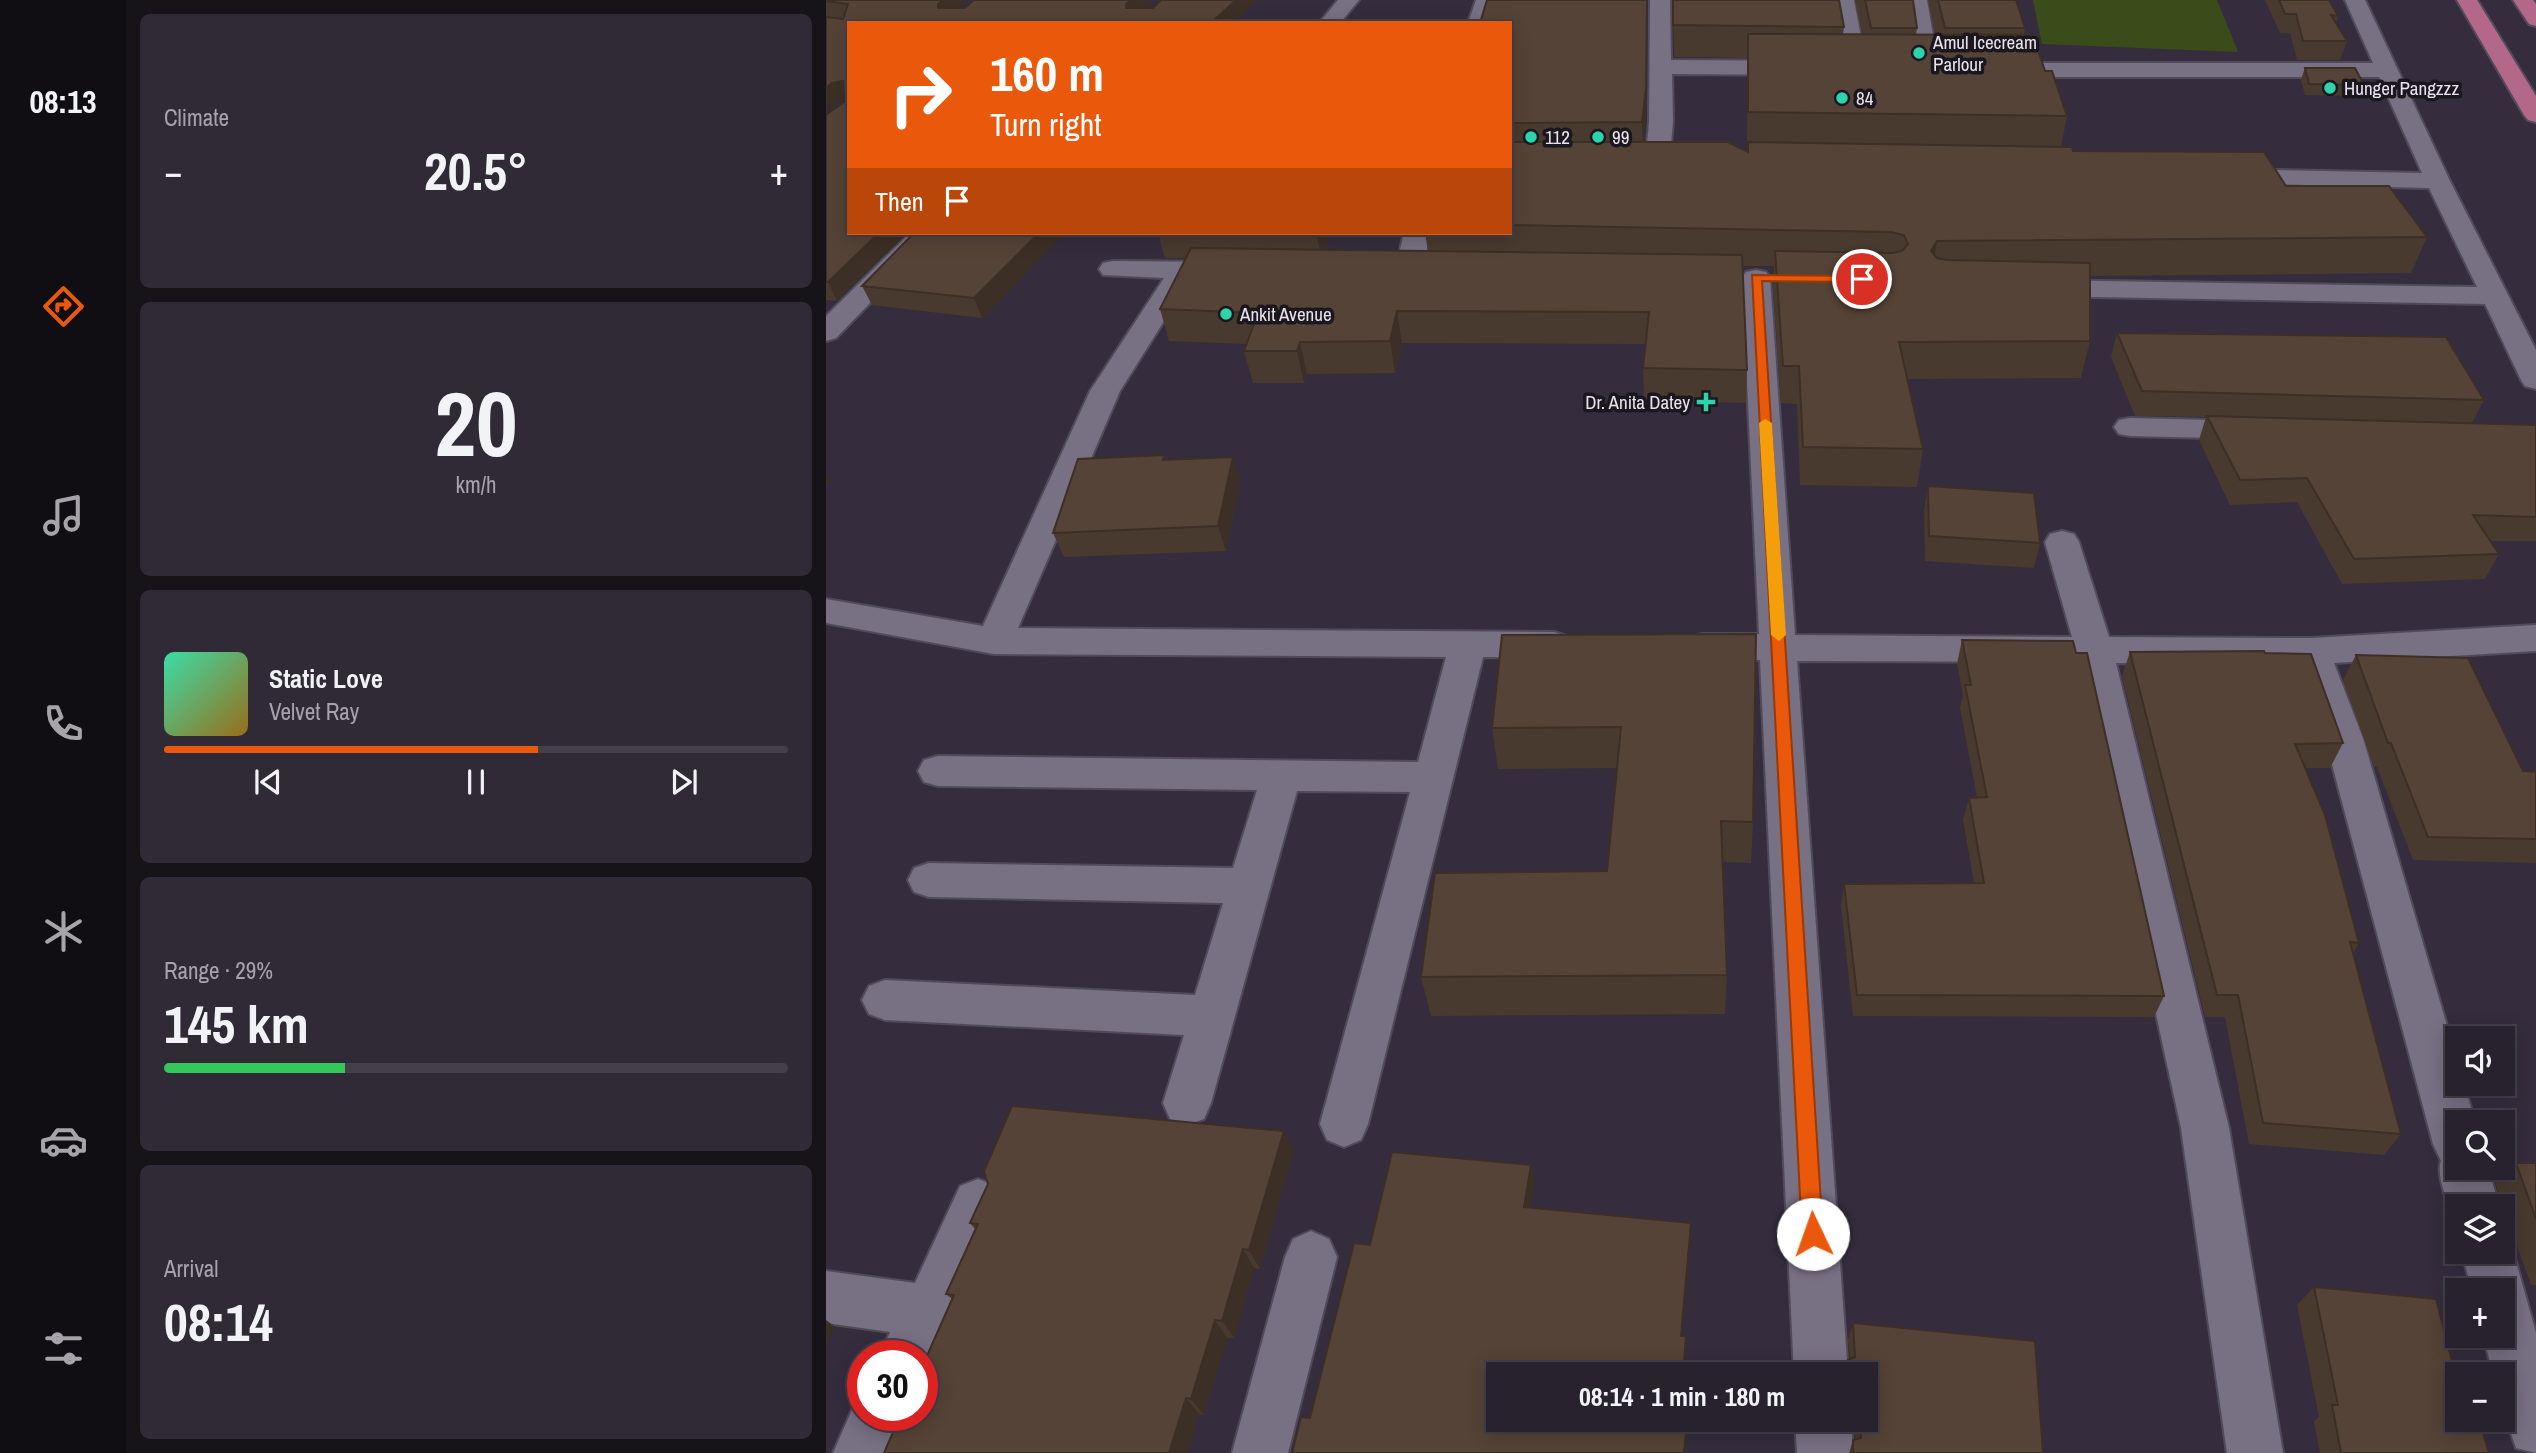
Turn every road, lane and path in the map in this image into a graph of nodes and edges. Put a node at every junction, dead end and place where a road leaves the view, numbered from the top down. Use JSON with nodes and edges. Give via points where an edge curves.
{"nodes":[{"id":1,"x":1349,"y":0,"type":"edge"},
{"id":2,"x":1486,"y":0,"type":"edge"},
{"id":3,"x":1660,"y":0,"type":"edge"},
{"id":4,"x":1844,"y":0,"type":"edge"},
{"id":5,"x":1917,"y":0,"type":"edge"},
{"id":6,"x":2355,"y":0,"type":"edge"},
{"id":7,"x":2467,"y":0,"type":"edge"},
{"id":8,"x":2523,"y":0,"type":"edge"},
{"id":9,"x":2536,"y":20,"type":"edge"},
{"id":10,"x":1331,"y":21,"type":"edge"},
{"id":11,"x":1479,"y":21,"type":"edge"},
{"id":12,"x":1662,"y":66,"type":"junction"},
{"id":13,"x":1856,"y":69,"type":"junction"},
{"id":14,"x":1880,"y":69,"type":"edge"},
{"id":15,"x":1904,"y":70,"type":"edge"},
{"id":16,"x":1928,"y":70,"type":"junction"},
{"id":17,"x":2389,"y":70,"type":"junction"},
{"id":18,"x":2536,"y":115,"type":"edge"},
{"id":19,"x":1630,"y":166,"type":"edge"},
{"id":20,"x":1657,"y":166,"type":"junction"},
{"id":21,"x":1684,"y":166,"type":"edge"},
{"id":22,"x":2204,"y":175,"type":"edge"},
{"id":23,"x":2438,"y":181,"type":"junction"},
{"id":24,"x":923,"y":235,"type":"edge"},
{"id":25,"x":1416,"y":235,"type":"edge"},
{"id":26,"x":1113,"y":269,"type":"dead end"},
{"id":27,"x":1183,"y":270,"type":"junction"},
{"id":28,"x":1263,"y":270,"type":"edge"},
{"id":29,"x":1436,"y":270,"type":"edge"},
{"id":30,"x":1756,"y":277,"type":"dead end"},
{"id":31,"x":2011,"y":287,"type":"edge"},
{"id":32,"x":2493,"y":296,"type":"junction"},
{"id":33,"x":826,"y":332,"type":"edge"},
{"id":34,"x":2536,"y":380,"type":"edge"},
{"id":35,"x":2130,"y":427,"type":"dead end"},
{"id":36,"x":2279,"y":431,"type":"edge"},
{"id":37,"x":2062,"y":542,"type":"dead end"},
{"id":38,"x":826,"y":611,"type":"edge"},
{"id":39,"x":2536,"y":638,"type":"edge"},
{"id":40,"x":994,"y":642,"type":"junction"},
{"id":41,"x":1468,"y":644,"type":"junction"},
{"id":42,"x":1590,"y":646,"type":"edge"},
{"id":43,"x":1671,"y":647,"type":"edge"},
{"id":44,"x":1779,"y":648,"type":"junction"},
{"id":45,"x":2095,"y":651,"type":"junction"},
{"id":46,"x":2311,"y":651,"type":"junction"},
{"id":47,"x":938,"y":771,"type":"dead end"},
{"id":48,"x":1281,"y":775,"type":"junction"},
{"id":49,"x":1434,"y":778,"type":"junction"},
{"id":50,"x":929,"y":880,"type":"dead end"},
{"id":51,"x":1249,"y":886,"type":"junction"},
{"id":52,"x":885,"y":1000,"type":"dead end"},
{"id":53,"x":1212,"y":1016,"type":"junction"},
{"id":54,"x":1187,"y":1102,"type":"dead end"},
{"id":55,"x":2448,"y":1110,"type":"edge"},
{"id":56,"x":1344,"y":1124,"type":"dead end"},
{"id":57,"x":978,"y":1203,"type":"edge"},
{"id":58,"x":1311,"y":1257,"type":"dead end"},
{"id":59,"x":826,"y":1297,"type":"edge"},
{"id":60,"x":929,"y":1311,"type":"junction"},
{"id":61,"x":915,"y":1340,"type":"edge"},
{"id":62,"x":2514,"y":1348,"type":"edge"},
{"id":63,"x":1820,"y":1362,"type":"edge"},
{"id":64,"x":2536,"y":1428,"type":"edge"},
{"id":65,"x":871,"y":1431,"type":"edge"},
{"id":66,"x":1824,"y":1432,"type":"edge"},
{"id":67,"x":861,"y":1453,"type":"edge"},
{"id":68,"x":1260,"y":1453,"type":"edge"},
{"id":69,"x":1825,"y":1453,"type":"edge"},
{"id":70,"x":2255,"y":1453,"type":"edge"}],
"edges":[{"from":1,"to":10,"type":"street"},
{"from":2,"to":11,"type":"street"},
{"from":3,"to":12,"type":"street"},
{"from":4,"to":13,"type":"street"},
{"from":5,"to":16,"type":"street"},
{"from":6,"to":17,"type":"street"},
{"from":7,"to":18,"type":"main road"},
{"from":8,"to":9,"type":"main road"},
{"from":12,"to":13,"type":"street"},
{"from":12,"to":20,"type":"street"},
{"from":13,"to":14,"type":"street"},
{"from":15,"to":16,"type":"street"},
{"from":16,"to":17,"type":"street"},
{"from":17,"to":23,"type":"street"},
{"from":19,"to":20,"type":"street"},
{"from":20,"to":21,"type":"street"},
{"from":22,"to":23,"type":"street"},
{"from":23,"to":32,"type":"street"},
{"from":24,"to":33,"type":"street"},
{"from":25,"to":29,"type":"street","via":[[1395,270]]},
{"from":26,"to":27,"type":"street"},
{"from":27,"to":28,"type":"street"},
{"from":27,"to":40,"type":"street","via":[[1105,391]]},
{"from":30,"to":44,"type":"street"},
{"from":31,"to":32,"type":"street"},
{"from":32,"to":34,"type":"street"},
{"from":35,"to":36,"type":"street"},
{"from":37,"to":45,"type":"street"},
{"from":38,"to":40,"type":"street"},
{"from":39,"to":46,"type":"street"},
{"from":40,"to":41,"type":"street"},
{"from":41,"to":42,"type":"street"},
{"from":41,"to":49,"type":"street"},
{"from":43,"to":44,"type":"street"},
{"from":44,"to":45,"type":"street"},
{"from":44,"to":63,"type":"street"},
{"from":45,"to":46,"type":"street"},
{"from":45,"to":70,"type":"street","via":[[2205,1128]]},
{"from":46,"to":55,"type":"street","via":[[2344,738]]},
{"from":47,"to":48,"type":"street"},
{"from":48,"to":49,"type":"street"},
{"from":48,"to":51,"type":"street"},
{"from":49,"to":56,"type":"street"},
{"from":50,"to":51,"type":"street"},
{"from":51,"to":53,"type":"street"},
{"from":52,"to":53,"type":"street"},
{"from":53,"to":54,"type":"street"},
{"from":57,"to":60,"type":"street"},
{"from":58,"to":68,"type":"street"},
{"from":59,"to":60,"type":"street"},
{"from":60,"to":61,"type":"street"},
{"from":62,"to":64,"type":"street"},
{"from":65,"to":67,"type":"street"},
{"from":66,"to":69,"type":"street"}]}
